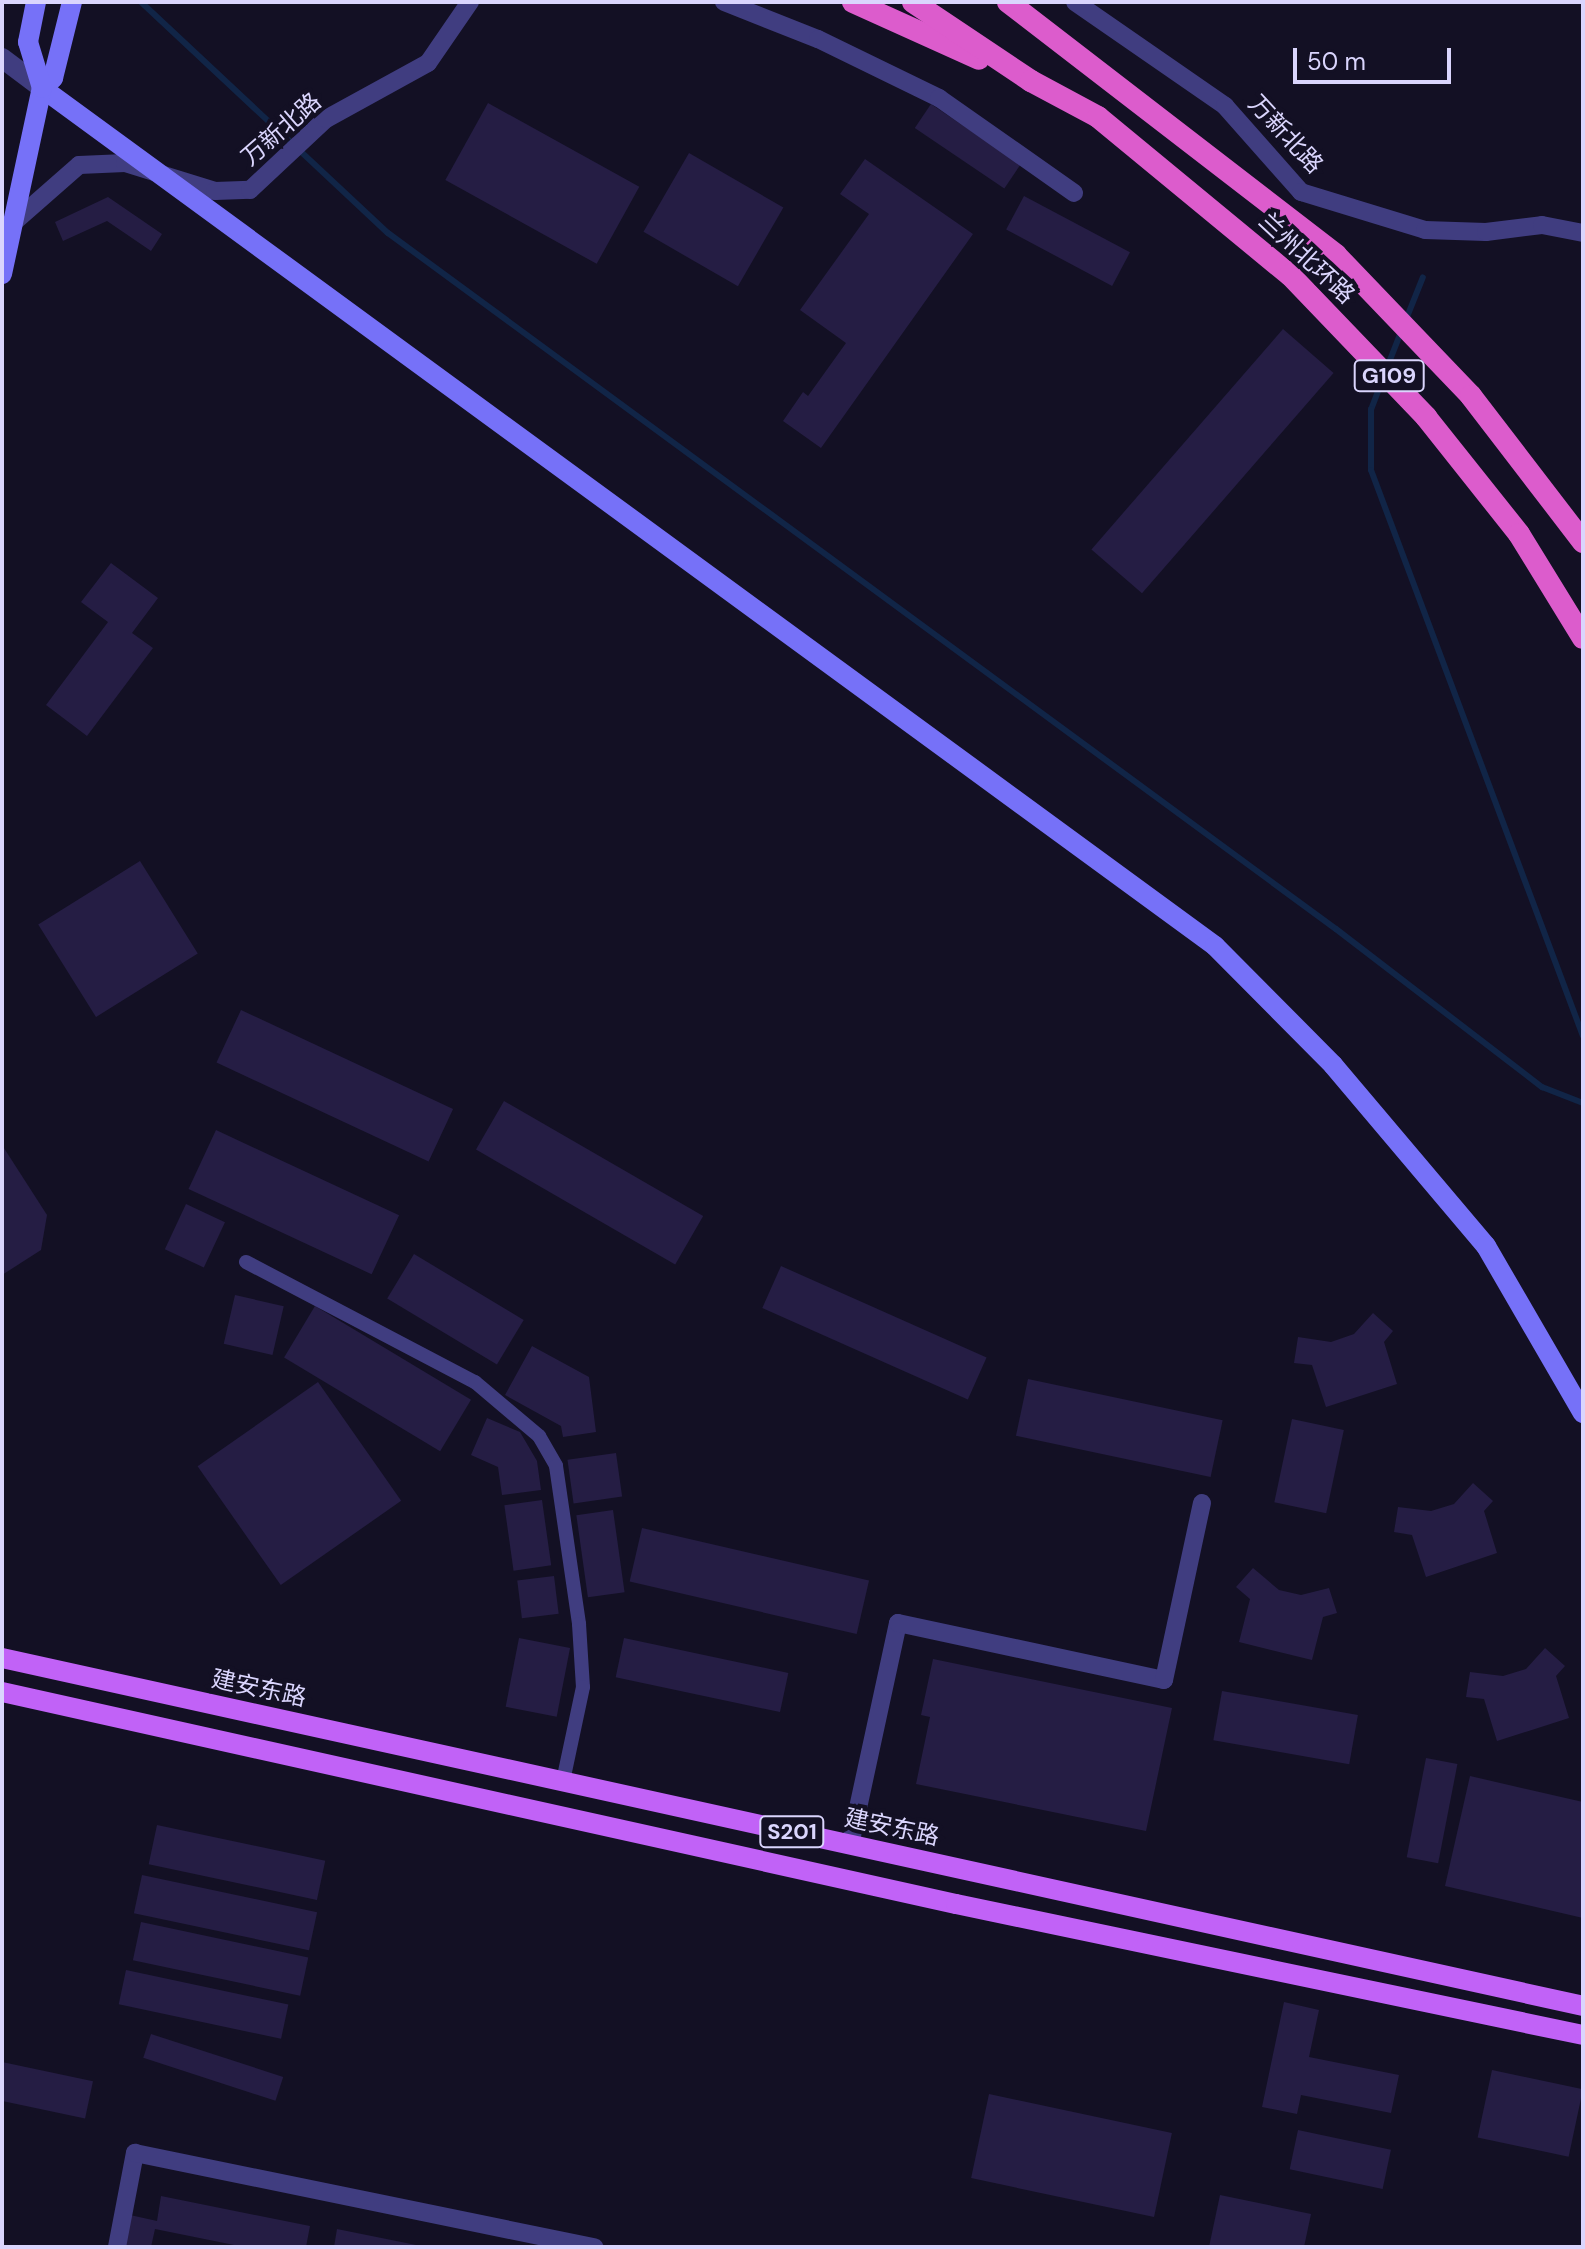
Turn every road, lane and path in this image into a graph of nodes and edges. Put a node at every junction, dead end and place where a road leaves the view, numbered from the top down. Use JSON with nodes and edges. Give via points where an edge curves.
{"nodes":[{"id":1,"x":470,"y":2,"type":"edge"},
{"id":2,"x":724,"y":2,"type":"edge"},
{"id":3,"x":853,"y":2,"type":"edge"},
{"id":4,"x":913,"y":2,"type":"edge"},
{"id":5,"x":1075,"y":2,"type":"edge"},
{"id":6,"x":34,"y":4,"type":"edge"},
{"id":7,"x":1017,"y":6,"type":"edge"},
{"id":8,"x":72,"y":7,"type":"edge"},
{"id":9,"x":2,"y":58,"type":"edge"},
{"id":10,"x":1031,"y":81,"type":"junction"},
{"id":11,"x":42,"y":88,"type":"junction"},
{"id":12,"x":174,"y":180,"type":"junction"},
{"id":13,"x":1074,"y":193,"type":"dead end"},
{"id":14,"x":13,"y":223,"type":"junction"},
{"id":15,"x":1583,"y":233,"type":"edge"},
{"id":16,"x":2,"y":274,"type":"edge"},
{"id":17,"x":1583,"y":542,"type":"edge"},
{"id":18,"x":1583,"y":638,"type":"edge"},
{"id":19,"x":246,"y":1262,"type":"dead end"},
{"id":20,"x":1583,"y":1413,"type":"edge"},
{"id":21,"x":1202,"y":1503,"type":"dead end"},
{"id":22,"x":2,"y":1658,"type":"edge"},
{"id":23,"x":2,"y":1692,"type":"edge"},
{"id":24,"x":563,"y":1781,"type":"junction"},
{"id":25,"x":850,"y":1845,"type":"junction"},
{"id":26,"x":1583,"y":2006,"type":"edge"},
{"id":27,"x":1583,"y":2035,"type":"edge"},
{"id":28,"x":512,"y":2239,"type":"edge"},
{"id":29,"x":117,"y":2247,"type":"edge"},
{"id":30,"x":594,"y":2247,"type":"edge"}],
"edges":[{"from":1,"to":12,"type":"street","name":"万新北路","via":[[428,63],[316,128],[250,190],[215,191]]},
{"from":2,"to":13,"type":"street","via":[[818,39],[939,98]]},
{"from":3,"to":10,"type":"highway"},
{"from":4,"to":10,"type":"highway","name":"兰州北环路","number":"G109"},
{"from":5,"to":15,"type":"street","name":"万新北路","via":[[1225,106],[1301,192],[1425,230],[1486,232],[1542,225]]},
{"from":6,"to":11,"type":"main road","via":[[28,42]]},
{"from":7,"to":17,"type":"highway","name":"兰州北环路","number":"G109","via":[[1284,210],[1368,286],[1462,387]]},
{"from":8,"to":11,"type":"main road","via":[[53,78]]},
{"from":9,"to":11,"type":"street"},
{"from":10,"to":18,"type":"highway","name":"兰州北环路","number":"G109","via":[[1098,117],[1243,232],[1361,345],[1519,534]]},
{"from":11,"to":12,"type":"main road"},
{"from":11,"to":14,"type":"main road"},
{"from":12,"to":14,"type":"street","name":"万新北路","via":[[125,163],[79,165]]},
{"from":12,"to":20,"type":"main road","via":[[1215,946],[1333,1065],[1486,1246]]},
{"from":14,"to":16,"type":"main road"},
{"from":19,"to":24,"type":"street","via":[[475,1382],[539,1436],[556,1466],[579,1624],[583,1687]]},
{"from":21,"to":25,"type":"street","via":[[1164,1680],[898,1623]]},
{"from":22,"to":24,"type":"main road","name":"建安东路","number":"S201"},
{"from":23,"to":27,"type":"main road","number":"S201","via":[[956,1904]]},
{"from":24,"to":25,"type":"main road","name":"建安东路","number":"S201"},
{"from":25,"to":26,"type":"main road","name":"建安东路","number":"S201"},
{"from":28,"to":29,"type":"street","via":[[135,2153]]},
{"from":28,"to":30,"type":"street"}]}
